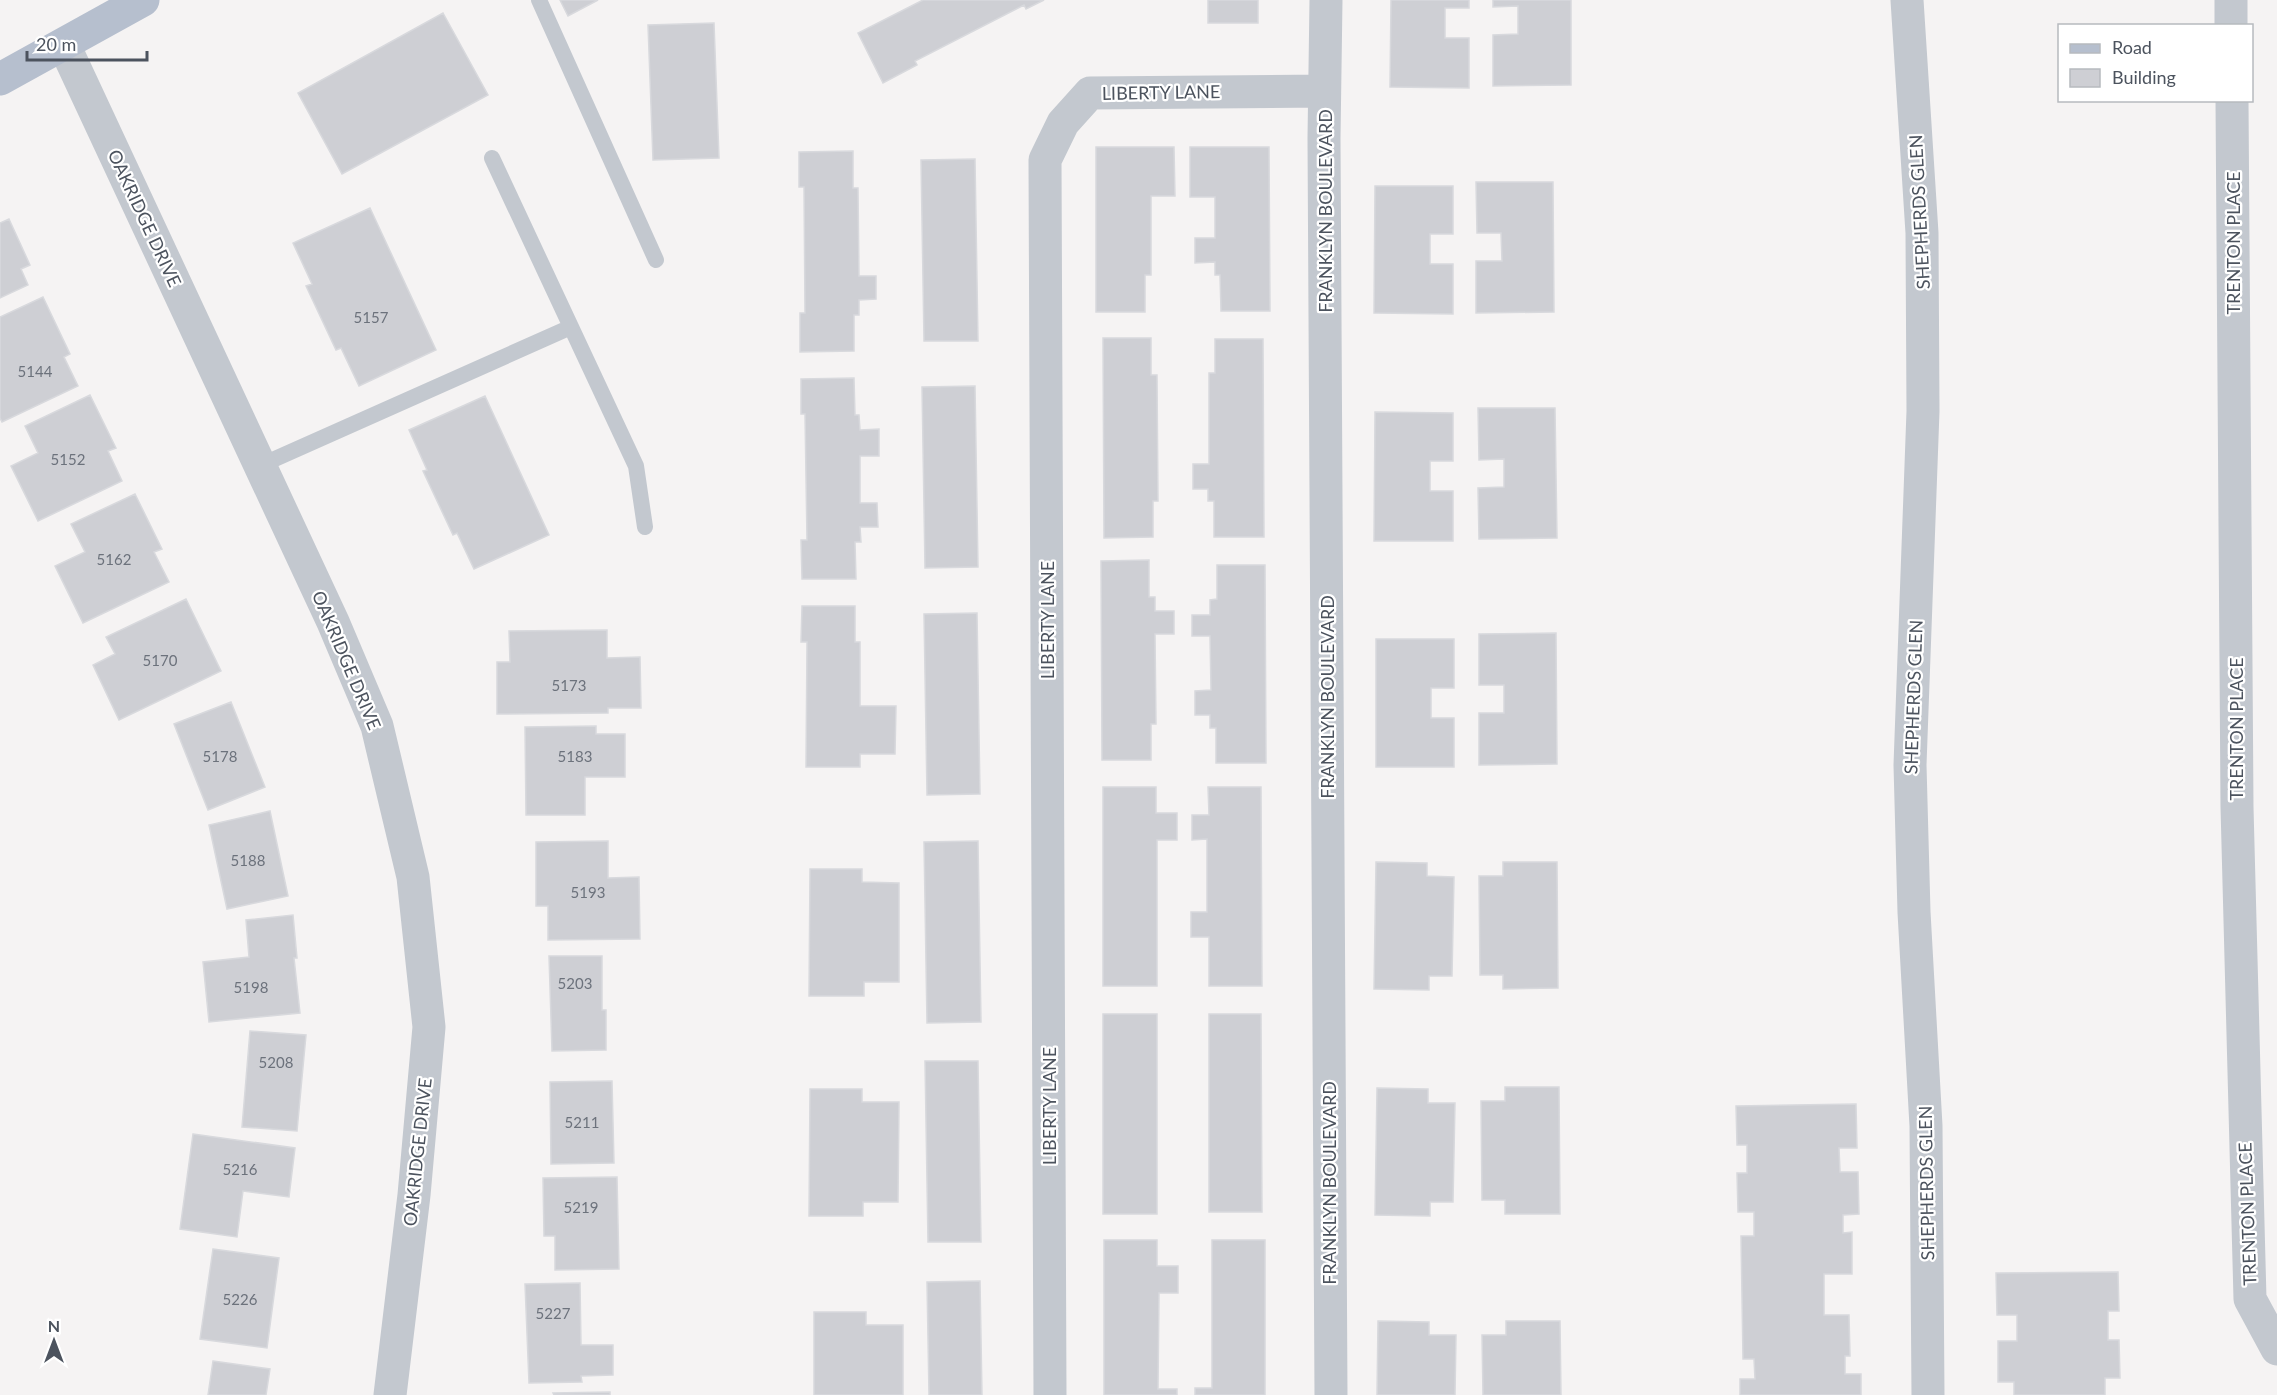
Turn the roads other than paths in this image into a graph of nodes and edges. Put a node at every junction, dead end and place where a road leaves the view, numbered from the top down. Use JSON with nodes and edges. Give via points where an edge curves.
{"nodes":[{"id":1,"x":539,"y":0,"type":"edge"},
{"id":2,"x":1326,"y":0,"type":"edge"},
{"id":3,"x":1907,"y":0,"type":"edge"},
{"id":4,"x":2231,"y":0,"type":"edge"},
{"id":5,"x":139,"y":1,"type":"edge"},
{"id":6,"x":2231,"y":24,"type":"edge"},
{"id":7,"x":64,"y":45,"type":"junction"},
{"id":8,"x":1,"y":76,"type":"edge"},
{"id":9,"x":1324,"y":90,"type":"junction"},
{"id":10,"x":2232,"y":102,"type":"edge"},
{"id":11,"x":492,"y":158,"type":"dead end"},
{"id":12,"x":656,"y":260,"type":"dead end"},
{"id":13,"x":571,"y":327,"type":"junction"},
{"id":14,"x":259,"y":466,"type":"junction"},
{"id":15,"x":645,"y":527,"type":"dead end"},
{"id":16,"x":2277,"y":1350,"type":"edge"},
{"id":17,"x":390,"y":1395,"type":"edge"},
{"id":18,"x":1050,"y":1395,"type":"edge"},
{"id":19,"x":1331,"y":1395,"type":"edge"},
{"id":20,"x":1928,"y":1395,"type":"edge"}],
"edges":[{"from":1,"to":12,"type":"lane"},
{"from":2,"to":9,"type":"street","name":"FRANKLYN BOULEVARD"},
{"from":3,"to":20,"type":"street","name":"SHEPHERDS GLEN","via":[[1922,234],[1923,411],[1910,765],[1926,1126]]},
{"from":4,"to":6,"type":"street"},
{"from":5,"to":7,"type":"main road"},
{"from":7,"to":8,"type":"main road"},
{"from":7,"to":14,"type":"street","name":"OAKRIDGE DRIVE"},
{"from":9,"to":18,"type":"street","name":"LIBERTY LANE","via":[[1090,93],[1063,123],[1045,160]]},
{"from":9,"to":19,"type":"street","name":"FRANKLYN BOULEVARD"},
{"from":10,"to":16,"type":"street","name":"TRENTON PLACE","via":[[2237,807],[2250,1299]]},
{"from":11,"to":13,"type":"lane"},
{"from":13,"to":14,"type":"lane"},
{"from":13,"to":15,"type":"lane","via":[[636,466]]},
{"from":14,"to":17,"type":"street","name":"OAKRIDGE DRIVE","via":[[377,726],[413,877],[429,1027]]}]}
